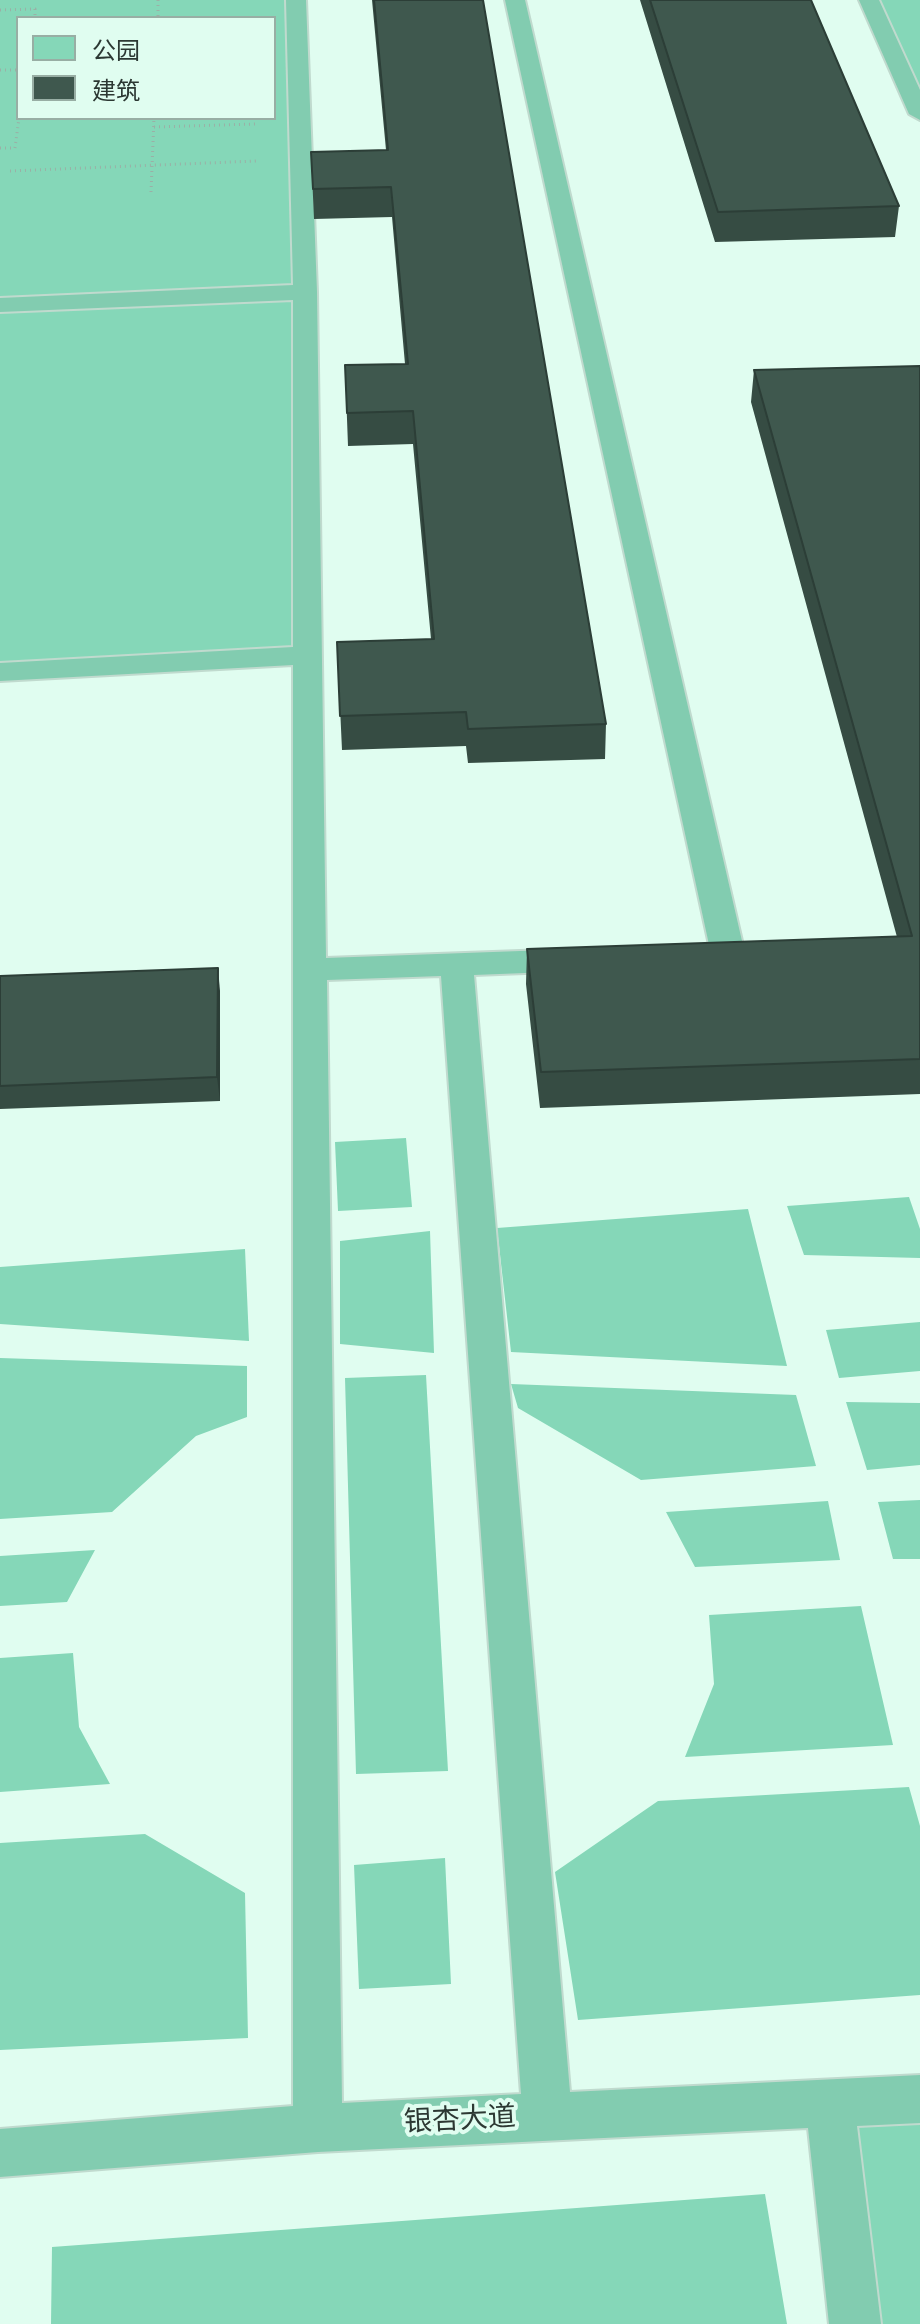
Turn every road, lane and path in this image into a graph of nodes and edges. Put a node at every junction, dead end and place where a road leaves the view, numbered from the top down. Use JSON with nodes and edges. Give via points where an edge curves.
{"nodes":[{"id":1,"x":296,"y":0,"type":"edge"},
{"id":2,"x":515,"y":0,"type":"edge"},
{"id":3,"x":869,"y":0,"type":"edge"},
{"id":4,"x":0,"y":10,"type":"edge"},
{"id":5,"x":35,"y":16,"type":"edge"},
{"id":6,"x":920,"y":114,"type":"edge"},
{"id":7,"x":19,"y":120,"type":"edge"},
{"id":8,"x":154,"y":120,"type":"edge"},
{"id":9,"x":300,"y":122,"type":"junction"},
{"id":10,"x":154,"y":127,"type":"junction"},
{"id":11,"x":0,"y":148,"type":"edge"},
{"id":12,"x":301,"y":160,"type":"junction"},
{"id":13,"x":152,"y":163,"type":"junction"},
{"id":14,"x":10,"y":171,"type":"dead end"},
{"id":15,"x":151,"y":192,"type":"dead end"},
{"id":16,"x":305,"y":292,"type":"junction"},
{"id":17,"x":0,"y":305,"type":"edge"},
{"id":18,"x":308,"y":655,"type":"junction"},
{"id":19,"x":0,"y":672,"type":"edge"},
{"id":20,"x":728,"y":954,"type":"edge"},
{"id":21,"x":601,"y":959,"type":"edge"},
{"id":22,"x":457,"y":965,"type":"junction"},
{"id":23,"x":310,"y":970,"type":"junction"},
{"id":24,"x":920,"y":2099,"type":"edge"},
{"id":25,"x":830,"y":2104,"type":"junction"},
{"id":26,"x":547,"y":2117,"type":"junction"},
{"id":27,"x":318,"y":2128,"type":"junction"},
{"id":28,"x":0,"y":2153,"type":"edge"},
{"id":29,"x":855,"y":2324,"type":"edge"}],
"edges":[{"from":1,"to":9,"type":"lane"},
{"from":2,"to":20,"type":"lane"},
{"from":3,"to":6,"type":"lane"},
{"from":4,"to":5,"type":"path","via":[[35,9]]},
{"from":7,"to":11,"type":"path","via":[[15,148]]},
{"from":8,"to":10,"type":"path"},
{"from":9,"to":10,"type":"path"},
{"from":9,"to":12,"type":"lane"},
{"from":10,"to":13,"type":"path"},
{"from":12,"to":13,"type":"path"},
{"from":12,"to":16,"type":"lane"},
{"from":13,"to":14,"type":"path"},
{"from":13,"to":15,"type":"path"},
{"from":16,"to":17,"type":"lane"},
{"from":16,"to":18,"type":"lane"},
{"from":18,"to":19,"type":"lane"},
{"from":18,"to":23,"type":"lane"},
{"from":21,"to":22,"type":"lane"},
{"from":22,"to":23,"type":"lane"},
{"from":22,"to":26,"type":"lane"},
{"from":23,"to":27,"type":"lane"},
{"from":24,"to":25,"type":"lane","name":"银杏大道"},
{"from":25,"to":26,"type":"lane","name":"银杏大道"},
{"from":25,"to":29,"type":"lane"},
{"from":26,"to":27,"type":"lane","name":"银杏大道"},
{"from":27,"to":28,"type":"lane","name":"银杏大道"}]}
